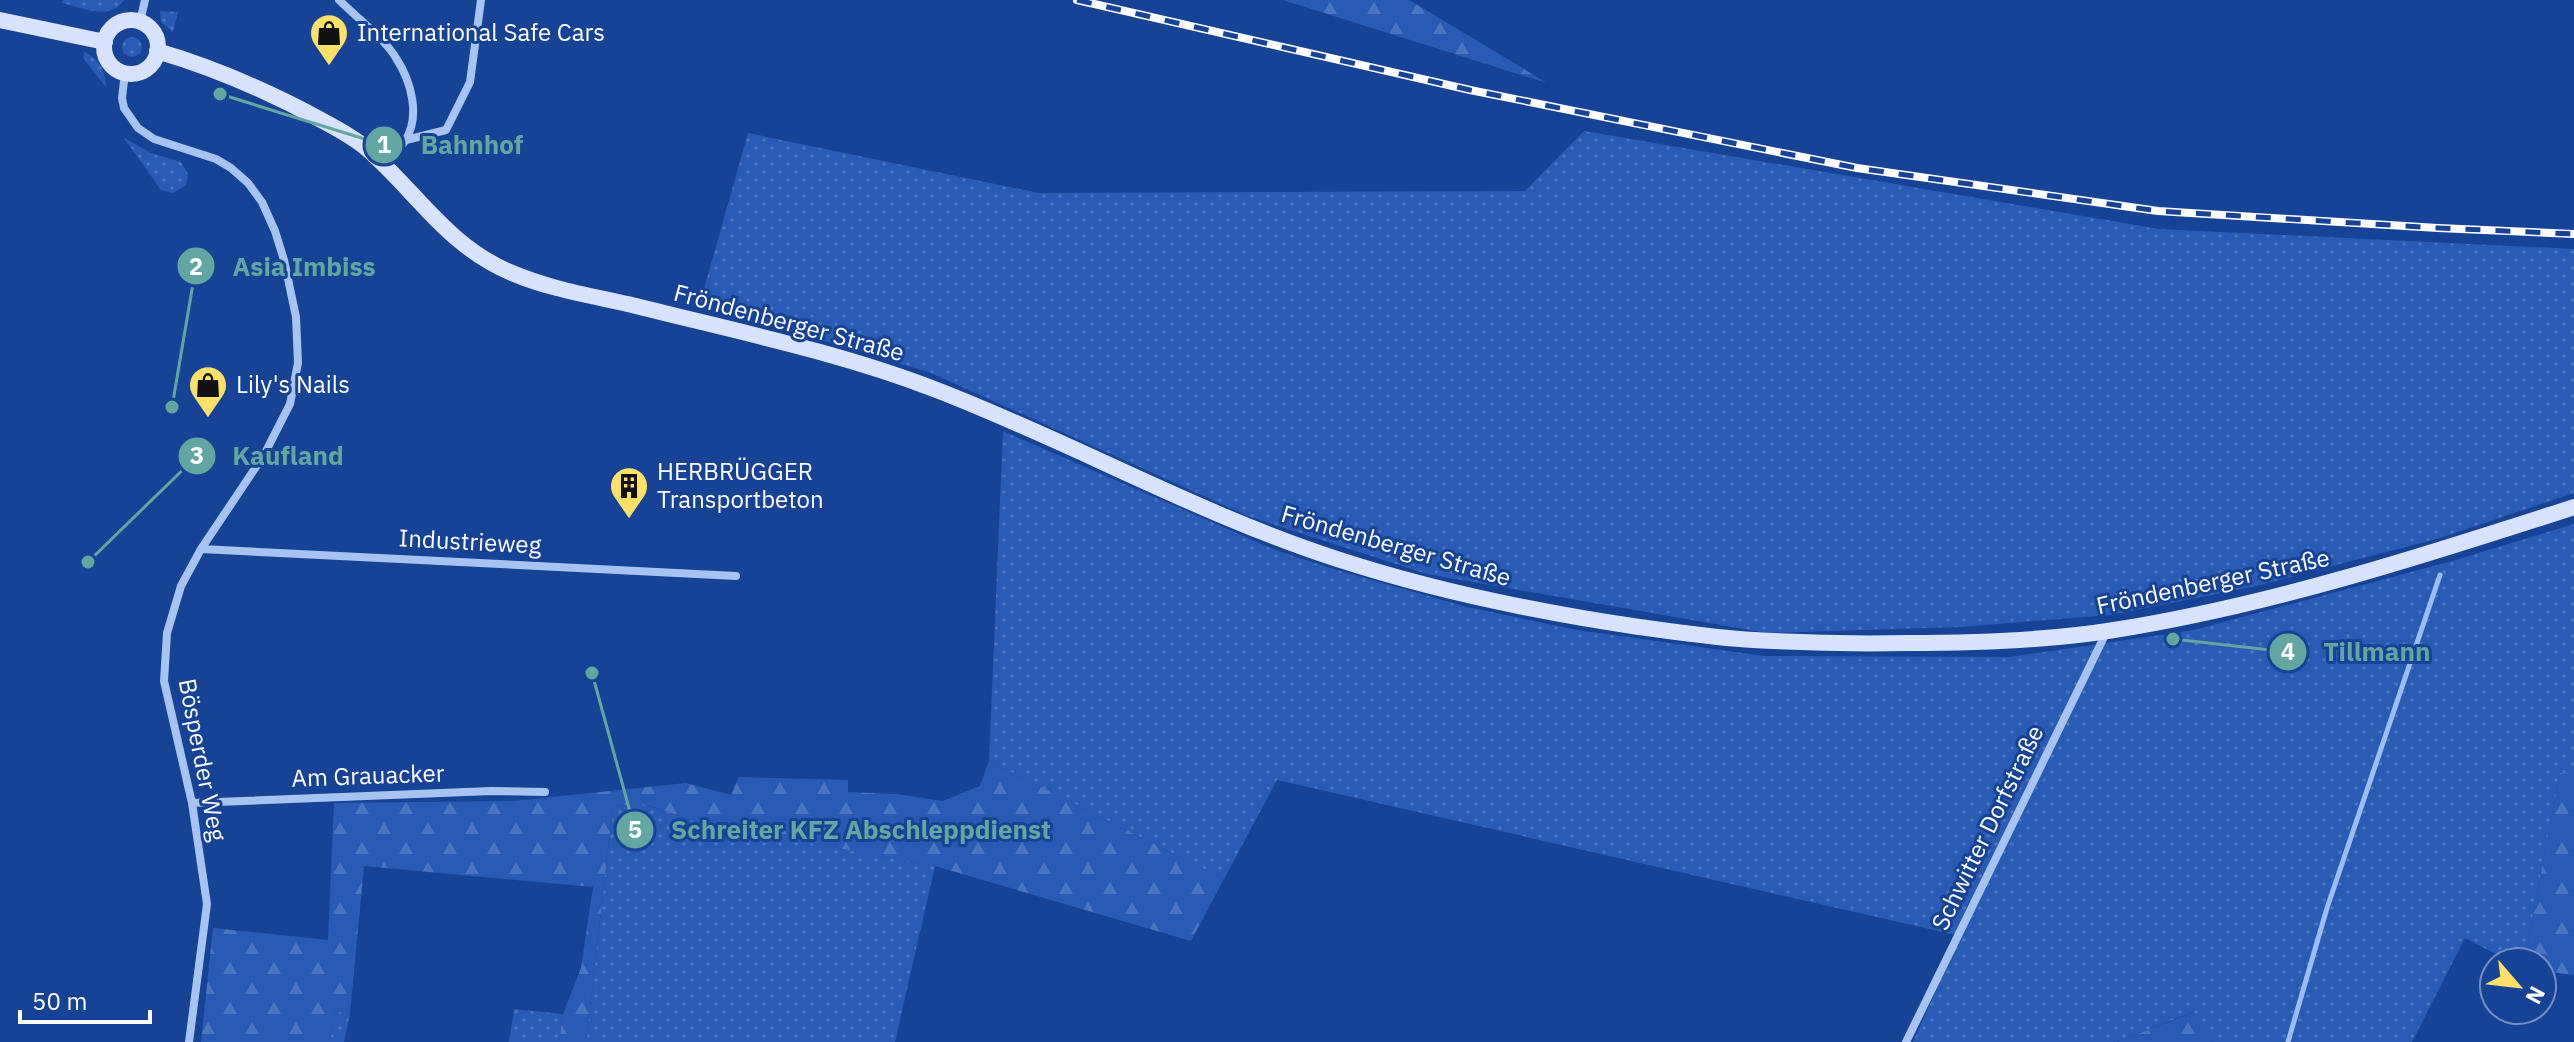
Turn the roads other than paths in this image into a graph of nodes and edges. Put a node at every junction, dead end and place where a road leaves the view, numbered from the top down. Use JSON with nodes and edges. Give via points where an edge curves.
{"nodes":[{"id":1,"x":145,"y":0,"type":"edge"},
{"id":2,"x":339,"y":0,"type":"edge"},
{"id":3,"x":481,"y":0,"type":"edge"},
{"id":4,"x":0,"y":20,"type":"edge"},
{"id":5,"x":140,"y":22,"type":"junction"},
{"id":6,"x":105,"y":42,"type":"junction"},
{"id":7,"x":157,"y":51,"type":"junction"},
{"id":8,"x":125,"y":73,"type":"junction"},
{"id":9,"x":406,"y":140,"type":"junction"},
{"id":10,"x":384,"y":165,"type":"junction"},
{"id":11,"x":2574,"y":507,"type":"edge"},
{"id":12,"x":201,"y":549,"type":"junction"},
{"id":13,"x":736,"y":576,"type":"dead end"},
{"id":14,"x":2106,"y":631,"type":"junction"},
{"id":15,"x":545,"y":792,"type":"dead end"},
{"id":16,"x":192,"y":803,"type":"junction"},
{"id":17,"x":189,"y":1042,"type":"edge"},
{"id":18,"x":1906,"y":1042,"type":"edge"}],
"edges":[{"from":1,"to":5,"type":"street"},
{"from":2,"to":9,"type":"street","via":[[396,56],[409,83],[414,104]]},
{"from":3,"to":9,"type":"street","via":[[470,82],[446,130]]},
{"from":4,"to":6,"type":"main road"},
{"from":5,"to":6,"type":"main road","via":[[118,24]]},
{"from":5,"to":7,"type":"main road","via":[[154,34]]},
{"from":6,"to":8,"type":"main road","via":[[106,58]]},
{"from":7,"to":8,"type":"main road","via":[[142,71]]},
{"from":7,"to":10,"type":"main road","name":"Fröndenberger Straße","via":[[286,101],[354,139]]},
{"from":8,"to":12,"type":"street","name":"Bösperder Weg","via":[[124,108],[138,128],[154,139],[216,159],[248,183],[262,202],[284,260],[296,317],[298,363],[290,404],[264,455]]},
{"from":9,"to":10,"type":"street"},
{"from":10,"to":14,"type":"main road","name":"Fröndenberger Straße","via":[[459,243],[514,274],[928,386],[1248,527],[1431,586],[1583,619],[1749,640],[1955,643]]},
{"from":11,"to":14,"type":"main road","name":"Fröndenberger Straße","via":[[2274,598]]},
{"from":12,"to":13,"type":"street","name":"Industrieweg"},
{"from":12,"to":16,"type":"street","name":"Bösperder Weg","via":[[172,611],[164,658],[164,681]]},
{"from":14,"to":18,"type":"street","name":"Schwitter Dorfstraße"},
{"from":15,"to":16,"type":"street","name":"Am Grauacker"},
{"from":16,"to":17,"type":"street","name":"Bösperder Weg","via":[[207,904]]}]}
